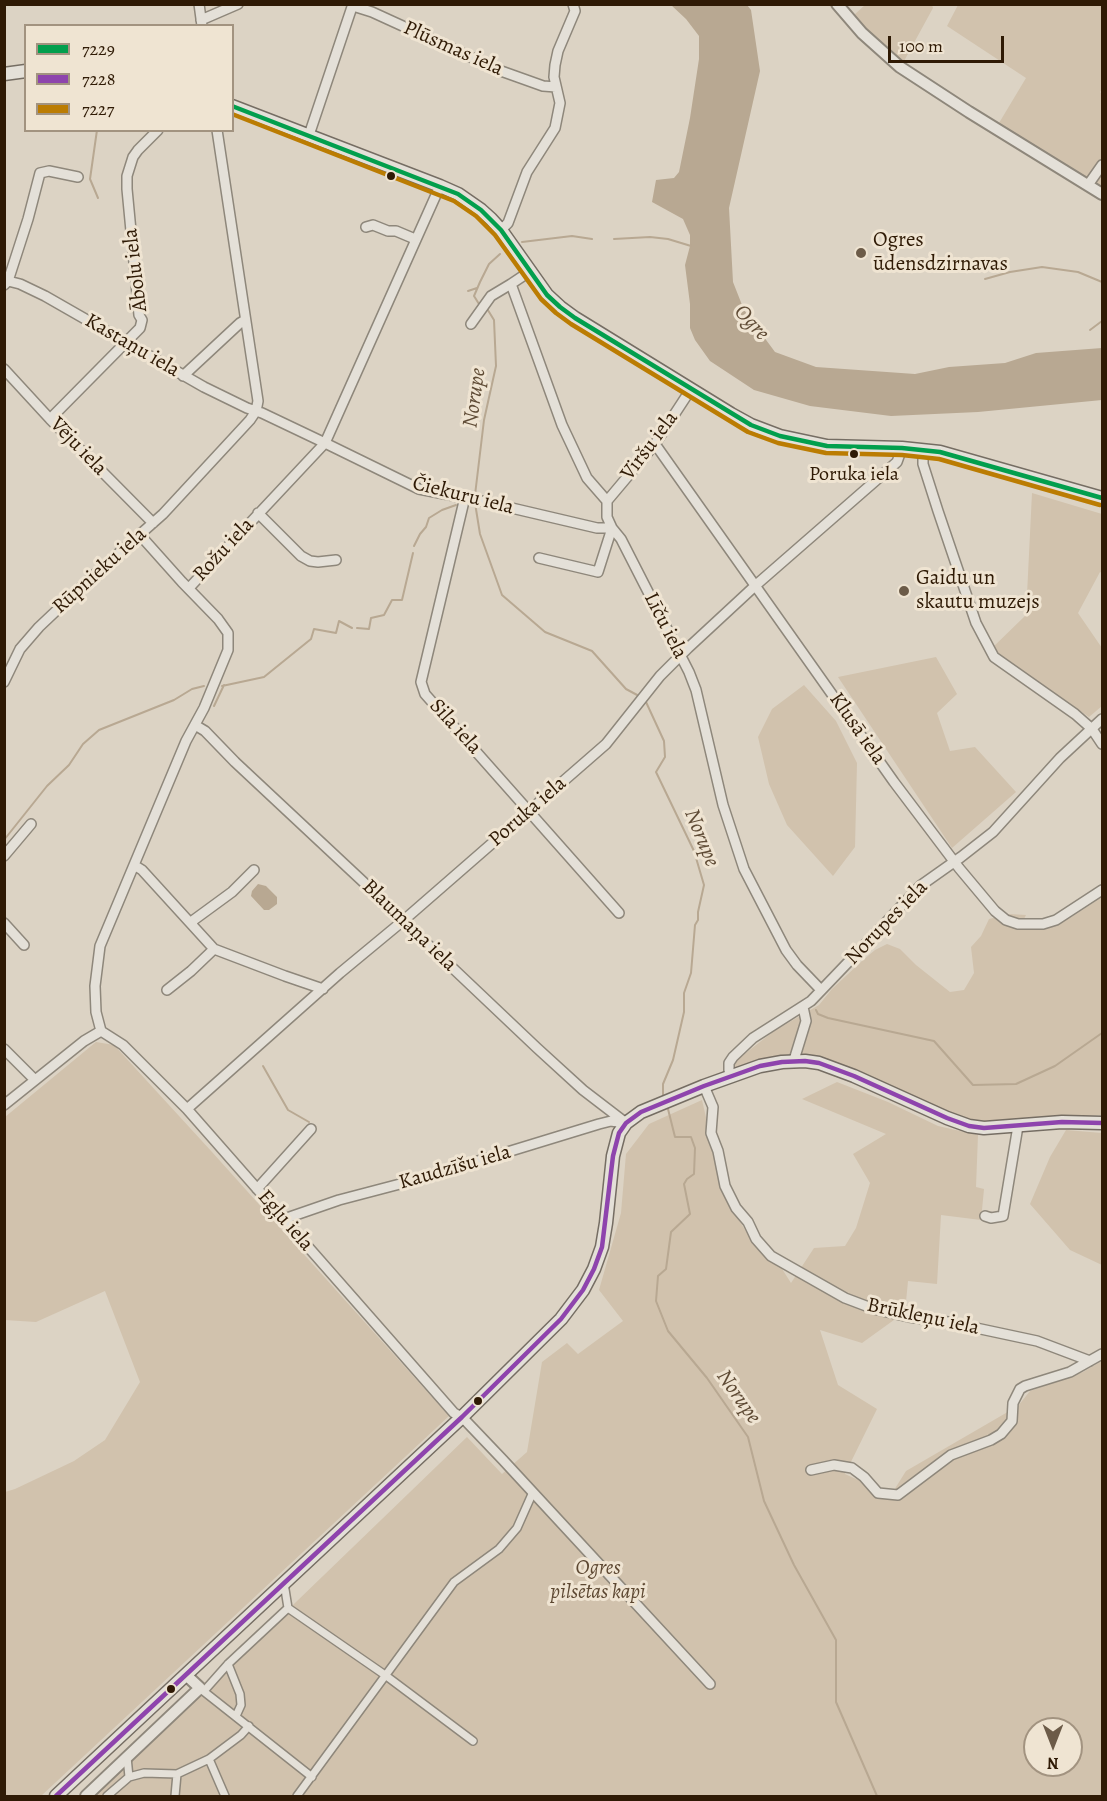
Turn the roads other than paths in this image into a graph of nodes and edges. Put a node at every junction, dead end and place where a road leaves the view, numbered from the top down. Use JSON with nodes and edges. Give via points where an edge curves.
{"nodes":[{"id":1,"x":199,"y":4,"type":"edge"},
{"id":2,"x":238,"y":4,"type":"edge"},
{"id":3,"x":573,"y":4,"type":"edge"},
{"id":4,"x":837,"y":4,"type":"edge"},
{"id":5,"x":353,"y":5,"type":"edge"},
{"id":6,"x":201,"y":23,"type":"edge"},
{"id":7,"x":24,"y":71,"type":"edge"},
{"id":8,"x":4,"y":74,"type":"edge"},
{"id":9,"x":556,"y":87,"type":"junction"},
{"id":10,"x":234,"y":107,"type":"edge"},
{"id":11,"x":156,"y":132,"type":"edge"},
{"id":12,"x":217,"y":132,"type":"edge"},
{"id":13,"x":309,"y":135,"type":"junction"},
{"id":14,"x":1102,"y":165,"type":"edge"},
{"id":15,"x":78,"y":177,"type":"dead end"},
{"id":16,"x":1088,"y":185,"type":"junction"},
{"id":17,"x":440,"y":186,"type":"junction"},
{"id":18,"x":1102,"y":194,"type":"edge"},
{"id":19,"x":366,"y":227,"type":"dead end"},
{"id":20,"x":501,"y":230,"type":"junction"},
{"id":21,"x":415,"y":238,"type":"junction"},
{"id":22,"x":530,"y":272,"type":"junction"},
{"id":23,"x":6,"y":283,"type":"edge"},
{"id":24,"x":511,"y":284,"type":"junction"},
{"id":25,"x":245,"y":320,"type":"junction"},
{"id":26,"x":471,"y":324,"type":"dead end"},
{"id":27,"x":126,"y":342,"type":"junction"},
{"id":28,"x":4,"y":369,"type":"edge"},
{"id":29,"x":183,"y":376,"type":"junction"},
{"id":30,"x":691,"y":389,"type":"junction"},
{"id":31,"x":256,"y":411,"type":"junction"},
{"id":32,"x":50,"y":419,"type":"junction"},
{"id":33,"x":325,"y":443,"type":"junction"},
{"id":34,"x":655,"y":444,"type":"junction"},
{"id":35,"x":902,"y":448,"type":"junction"},
{"id":36,"x":925,"y":450,"type":"junction"},
{"id":37,"x":465,"y":497,"type":"junction"},
{"id":38,"x":1102,"y":498,"type":"edge"},
{"id":39,"x":607,"y":501,"type":"junction"},
{"id":40,"x":258,"y":513,"type":"junction"},
{"id":41,"x":153,"y":524,"type":"junction"},
{"id":42,"x":612,"y":528,"type":"junction"},
{"id":43,"x":140,"y":535,"type":"junction"},
{"id":44,"x":539,"y":558,"type":"dead end"},
{"id":45,"x":336,"y":560,"type":"dead end"},
{"id":46,"x":756,"y":585,"type":"junction"},
{"id":47,"x":189,"y":588,"type":"junction"},
{"id":48,"x":681,"y":655,"type":"junction"},
{"id":49,"x":7,"y":668,"type":"edge"},
{"id":50,"x":4,"y":682,"type":"edge"},
{"id":51,"x":1102,"y":719,"type":"edge"},
{"id":52,"x":195,"y":724,"type":"junction"},
{"id":53,"x":1092,"y":729,"type":"junction"},
{"id":54,"x":1102,"y":744,"type":"edge"},
{"id":55,"x":530,"y":811,"type":"junction"},
{"id":56,"x":31,"y":824,"type":"dead end"},
{"id":57,"x":4,"y":856,"type":"edge"},
{"id":58,"x":954,"y":862,"type":"junction"},
{"id":59,"x":134,"y":865,"type":"junction"},
{"id":60,"x":254,"y":870,"type":"dead end"},
{"id":61,"x":1102,"y":890,"type":"edge"},
{"id":62,"x":619,"y":914,"type":"dead end"},
{"id":63,"x":404,"y":920,"type":"junction"},
{"id":64,"x":191,"y":922,"type":"junction"},
{"id":65,"x":4,"y":923,"type":"edge"},
{"id":66,"x":24,"y":945,"type":"dead end"},
{"id":67,"x":214,"y":949,"type":"junction"},
{"id":68,"x":323,"y":989,"type":"junction"},
{"id":69,"x":167,"y":990,"type":"dead end"},
{"id":70,"x":821,"y":990,"type":"junction"},
{"id":71,"x":803,"y":1007,"type":"junction"},
{"id":72,"x":101,"y":1031,"type":"junction"},
{"id":73,"x":4,"y":1049,"type":"edge"},
{"id":74,"x":794,"y":1060,"type":"junction"},
{"id":75,"x":731,"y":1076,"type":"junction"},
{"id":76,"x":35,"y":1080,"type":"junction"},
{"id":77,"x":704,"y":1086,"type":"junction"},
{"id":78,"x":4,"y":1105,"type":"edge"},
{"id":79,"x":187,"y":1109,"type":"junction"},
{"id":80,"x":626,"y":1123,"type":"junction"},
{"id":81,"x":1102,"y":1123,"type":"edge"},
{"id":82,"x":1018,"y":1126,"type":"junction"},
{"id":83,"x":311,"y":1129,"type":"dead end"},
{"id":84,"x":257,"y":1189,"type":"junction"},
{"id":85,"x":985,"y":1216,"type":"dead end"},
{"id":86,"x":284,"y":1219,"type":"junction"},
{"id":87,"x":1102,"y":1354,"type":"edge"},
{"id":88,"x":1090,"y":1361,"type":"junction"},
{"id":89,"x":462,"y":1417,"type":"junction"},
{"id":90,"x":811,"y":1470,"type":"dead end"},
{"id":91,"x":533,"y":1492,"type":"junction"},
{"id":92,"x":284,"y":1583,"type":"junction"},
{"id":93,"x":288,"y":1608,"type":"junction"},
{"id":94,"x":228,"y":1664,"type":"junction"},
{"id":95,"x":186,"y":1675,"type":"junction"},
{"id":96,"x":385,"y":1675,"type":"junction"},
{"id":97,"x":710,"y":1684,"type":"dead end"},
{"id":98,"x":202,"y":1690,"type":"junction"},
{"id":99,"x":236,"y":1716,"type":"junction"},
{"id":100,"x":249,"y":1726,"type":"junction"},
{"id":101,"x":473,"y":1741,"type":"dead end"},
{"id":102,"x":127,"y":1758,"type":"junction"},
{"id":103,"x":209,"y":1759,"type":"junction"},
{"id":104,"x":177,"y":1774,"type":"junction"},
{"id":105,"x":129,"y":1777,"type":"junction"},
{"id":106,"x":312,"y":1778,"type":"junction"},
{"id":107,"x":56,"y":1797,"type":"edge"},
{"id":108,"x":86,"y":1797,"type":"edge"},
{"id":109,"x":107,"y":1797,"type":"edge"},
{"id":110,"x":175,"y":1797,"type":"edge"},
{"id":111,"x":225,"y":1797,"type":"edge"},
{"id":112,"x":297,"y":1797,"type":"edge"}],
"edges":[{"from":1,"to":6,"type":"street"},
{"from":2,"to":6,"type":"street"},
{"from":3,"to":9,"type":"street","via":[[575,11],[558,51]]},
{"from":4,"to":16,"type":"street","via":[[900,67]]},
{"from":5,"to":9,"type":"street","name":"Plūsmas iela","via":[[501,71]]},
{"from":5,"to":13,"type":"street"},
{"from":7,"to":8,"type":"main road"},
{"from":9,"to":20,"type":"street","via":[[560,103],[555,128],[527,172],[508,223]]},
{"from":10,"to":13,"type":"main road"},
{"from":11,"to":27,"type":"street","name":"Ābolu iela","via":[[138,150],[127,176],[142,324]]},
{"from":12,"to":25,"type":"street"},
{"from":13,"to":17,"type":"main road"},
{"from":14,"to":16,"type":"street"},
{"from":15,"to":23,"type":"street","via":[[40,173]]},
{"from":16,"to":18,"type":"street"},
{"from":17,"to":20,"type":"main road","via":[[481,210]]},
{"from":17,"to":21,"type":"street","name":"Rožu iela"},
{"from":19,"to":21,"type":"street","via":[[373,225]]},
{"from":20,"to":22,"type":"main road"},
{"from":21,"to":33,"type":"street","name":"Rožu iela"},
{"from":22,"to":24,"type":"street"},
{"from":22,"to":30,"type":"main road","via":[[547,295],[575,318]]},
{"from":23,"to":27,"type":"street","name":"Kastaņu iela","via":[[45,297]]},
{"from":24,"to":26,"type":"street","via":[[491,296]]},
{"from":24,"to":39,"type":"street","via":[[562,425],[587,478]]},
{"from":25,"to":29,"type":"street"},
{"from":25,"to":31,"type":"street","via":[[258,401]]},
{"from":27,"to":29,"type":"street","name":"Kastaņu iela"},
{"from":27,"to":32,"type":"street","name":"Ābolu iela"},
{"from":28,"to":32,"type":"street","name":"Vēju iela"},
{"from":29,"to":31,"type":"street","name":"Kastaņu iela"},
{"from":30,"to":34,"type":"street","name":"Viršu iela"},
{"from":30,"to":35,"type":"main road","via":[[751,425],[780,436],[826,446]]},
{"from":31,"to":33,"type":"street","name":"Čiekuru iela"},
{"from":31,"to":41,"type":"street","name":"Rūpnieku iela"},
{"from":32,"to":41,"type":"street","name":"Vēju iela"},
{"from":33,"to":37,"type":"street","name":"Čiekuru iela","via":[[418,489]]},
{"from":33,"to":40,"type":"street","name":"Rožu iela"},
{"from":34,"to":39,"type":"street","name":"Viršu iela"},
{"from":34,"to":46,"type":"street","name":"Klusā iela"},
{"from":35,"to":36,"type":"main road"},
{"from":35,"to":46,"type":"street","name":"Poruka iela","via":[[897,462]]},
{"from":36,"to":38,"type":"main road"},
{"from":36,"to":53,"type":"street","via":[[923,464],[938,511],[976,623],[994,657]]},
{"from":37,"to":42,"type":"street","name":"Čiekuru iela","via":[[597,528]]},
{"from":37,"to":55,"type":"street","name":"Sila iela","via":[[421,682],[425,694]]},
{"from":39,"to":42,"type":"street","name":"Līču iela"},
{"from":40,"to":45,"type":"street","via":[[301,556],[318,562]]},
{"from":40,"to":47,"type":"street","name":"Rožu iela"},
{"from":41,"to":43,"type":"street","name":"Rūpnieku iela"},
{"from":42,"to":44,"type":"street","via":[[598,572]]},
{"from":42,"to":48,"type":"street","name":"Līču iela"},
{"from":43,"to":47,"type":"street"},
{"from":43,"to":49,"type":"street","name":"Rūpnieku iela","via":[[39,627]]},
{"from":46,"to":48,"type":"street","name":"Poruka iela"},
{"from":46,"to":58,"type":"street","name":"Klusā iela"},
{"from":47,"to":52,"type":"street","name":"Rožu iela","via":[[228,633],[226,657]]},
{"from":48,"to":55,"type":"street","name":"Poruka iela","via":[[606,744]]},
{"from":48,"to":70,"type":"street","name":"Līču iela","via":[[696,690],[723,805],[744,869],[786,950]]},
{"from":49,"to":50,"type":"street","name":"Rūpnieku iela"},
{"from":51,"to":53,"type":"street","name":"Norupes iela"},
{"from":52,"to":59,"type":"street","name":"Rožu iela"},
{"from":52,"to":63,"type":"street","name":"Blaumaņa iela"},
{"from":53,"to":54,"type":"street"},
{"from":53,"to":58,"type":"street","name":"Norupes iela","via":[[1052,766],[993,832]]},
{"from":55,"to":62,"type":"street","name":"Sila iela"},
{"from":55,"to":63,"type":"street","name":"Poruka iela"},
{"from":56,"to":57,"type":"street"},
{"from":58,"to":61,"type":"street","name":"Klusā iela","via":[[995,911],[1018,924],[1056,920]]},
{"from":58,"to":70,"type":"street","name":"Norupes iela","via":[[920,886]]},
{"from":59,"to":64,"type":"street"},
{"from":59,"to":72,"type":"street","name":"Rožu iela","via":[[100,946],[95,986]]},
{"from":60,"to":64,"type":"street"},
{"from":63,"to":68,"type":"street","name":"Poruka iela"},
{"from":63,"to":80,"type":"street","name":"Blaumaņa iela","via":[[537,1048]]},
{"from":64,"to":67,"type":"street"},
{"from":65,"to":66,"type":"street"},
{"from":67,"to":68,"type":"street"},
{"from":67,"to":69,"type":"street"},
{"from":68,"to":79,"type":"street","name":"Poruka iela"},
{"from":70,"to":71,"type":"street","name":"Norupes iela"},
{"from":71,"to":74,"type":"street","via":[[806,1021]]},
{"from":71,"to":75,"type":"street","name":"Norupes iela","via":[[774,1023],[733,1057],[729,1063]]},
{"from":72,"to":76,"type":"street"},
{"from":72,"to":79,"type":"street","name":"Egļu iela","via":[[123,1045]]},
{"from":73,"to":76,"type":"street"},
{"from":74,"to":75,"type":"main road"},
{"from":74,"to":82,"type":"main road","via":[[831,1067],[969,1126]]},
{"from":75,"to":77,"type":"main road"},
{"from":76,"to":78,"type":"street"},
{"from":77,"to":80,"type":"main road","via":[[641,1112]]},
{"from":77,"to":88,"type":"street","name":"Brūkleņu iela","via":[[713,1107],[711,1133],[725,1186],[756,1239],[771,1256],[845,1298],[874,1309],[1037,1341]]},
{"from":79,"to":84,"type":"street","name":"Egļu iela"},
{"from":80,"to":86,"type":"street","name":"Kaudzīšu iela","via":[[599,1124]]},
{"from":80,"to":89,"type":"main road","via":[[616,1143],[602,1247],[583,1290],[561,1320]]},
{"from":81,"to":82,"type":"main road"},
{"from":82,"to":85,"type":"street","via":[[1003,1216]]},
{"from":83,"to":84,"type":"street"},
{"from":84,"to":86,"type":"street","name":"Egļu iela"},
{"from":86,"to":89,"type":"street","name":"Egļu iela","via":[[454,1413]]},
{"from":87,"to":88,"type":"street"},
{"from":88,"to":90,"type":"street","via":[[1020,1389],[1014,1400],[1012,1421],[1001,1434],[951,1455],[898,1494],[878,1493],[852,1468]]},
{"from":89,"to":91,"type":"street","name":"Egļu iela"},
{"from":89,"to":92,"type":"main road"},
{"from":91,"to":96,"type":"street","via":[[517,1528],[499,1549],[454,1582]]},
{"from":91,"to":97,"type":"street","name":"Egļu iela"},
{"from":92,"to":93,"type":"street"},
{"from":92,"to":95,"type":"main road"},
{"from":93,"to":94,"type":"street"},
{"from":93,"to":96,"type":"street"},
{"from":94,"to":98,"type":"street"},
{"from":94,"to":99,"type":"street","via":[[240,1694]]},
{"from":95,"to":98,"type":"street"},
{"from":95,"to":107,"type":"main road"},
{"from":96,"to":101,"type":"street"},
{"from":96,"to":106,"type":"street"},
{"from":98,"to":99,"type":"street"},
{"from":98,"to":102,"type":"street"},
{"from":99,"to":100,"type":"street"},
{"from":100,"to":103,"type":"street"},
{"from":100,"to":106,"type":"street"},
{"from":102,"to":105,"type":"street"},
{"from":102,"to":108,"type":"street"},
{"from":103,"to":104,"type":"street"},
{"from":103,"to":111,"type":"street"},
{"from":104,"to":105,"type":"street","via":[[144,1773]]},
{"from":104,"to":110,"type":"street"},
{"from":105,"to":109,"type":"street"},
{"from":106,"to":112,"type":"street"}]}
